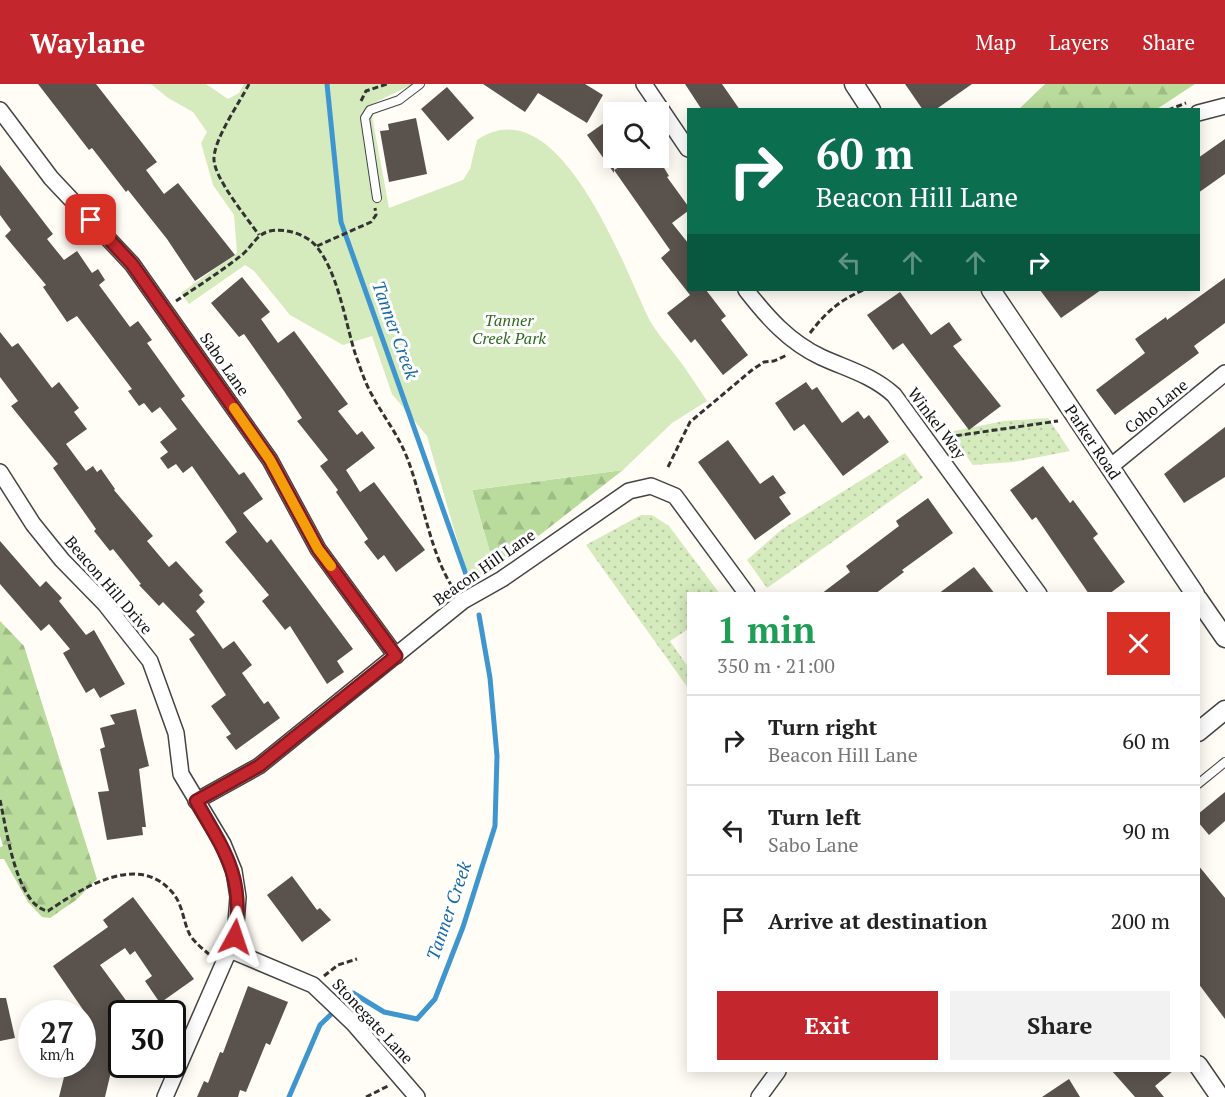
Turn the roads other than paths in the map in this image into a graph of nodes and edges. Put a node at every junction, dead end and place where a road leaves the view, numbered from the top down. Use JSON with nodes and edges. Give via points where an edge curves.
{"nodes":[{"id":1,"x":420,"y":84,"type":"edge"},
{"id":2,"x":644,"y":84,"type":"edge"},
{"id":3,"x":854,"y":84,"type":"edge"},
{"id":4,"x":1225,"y":106,"type":"edge"},
{"id":5,"x":870,"y":108,"type":"edge"},
{"id":6,"x":0,"y":111,"type":"edge"},
{"id":7,"x":1200,"y":112,"type":"edge"},
{"id":8,"x":687,"y":148,"type":"edge"},
{"id":9,"x":377,"y":198,"type":"road end"},
{"id":10,"x":747,"y":291,"type":"edge"},
{"id":11,"x":992,"y":291,"type":"edge"},
{"id":12,"x":1225,"y":373,"type":"edge"},
{"id":13,"x":1110,"y":466,"type":"junction"},
{"id":14,"x":0,"y":472,"type":"edge"},
{"id":15,"x":746,"y":592,"type":"edge"},
{"id":16,"x":1038,"y":592,"type":"edge"},
{"id":17,"x":1194,"y":592,"type":"edge"},
{"id":18,"x":1200,"y":602,"type":"edge"},
{"id":19,"x":1225,"y":638,"type":"edge"},
{"id":20,"x":396,"y":656,"type":"junction"},
{"id":21,"x":1225,"y":710,"type":"edge"},
{"id":22,"x":1200,"y":730,"type":"edge"},
{"id":23,"x":1225,"y":762,"type":"edge"},
{"id":24,"x":1200,"y":782,"type":"edge"},
{"id":25,"x":196,"y":801,"type":"junction"},
{"id":26,"x":231,"y":950,"type":"junction"},
{"id":27,"x":1200,"y":1068,"type":"edge"},
{"id":28,"x":777,"y":1072,"type":"edge"},
{"id":29,"x":165,"y":1097,"type":"edge"},
{"id":30,"x":417,"y":1097,"type":"edge"},
{"id":31,"x":759,"y":1097,"type":"edge"},
{"id":32,"x":1220,"y":1097,"type":"edge"}],
"edges":[{"from":1,"to":9,"type":"lane","via":[[399,100],[370,110],[365,118]]},
{"from":2,"to":8,"type":"street"},
{"from":3,"to":5,"type":"street"},
{"from":4,"to":7,"type":"street"},
{"from":6,"to":20,"type":"street","name":"Sabo Lane","via":[[51,178],[132,264],[165,309],[270,460],[318,549]]},
{"from":10,"to":16,"type":"street","name":"Winkel Way","via":[[775,326],[799,344],[850,367],[894,395]]},
{"from":11,"to":13,"type":"street","name":"Parker Road"},
{"from":12,"to":13,"type":"street","name":"Coho Lane"},
{"from":13,"to":17,"type":"street","name":"Parker Road"},
{"from":14,"to":25,"type":"street","name":"Beacon Hill Drive","via":[[33,524],[150,661],[176,733],[181,774]]},
{"from":15,"to":20,"type":"street","name":"Beacon Hill Lane","via":[[681,502],[657,486],[643,486],[629,491],[502,579],[463,601]]},
{"from":18,"to":19,"type":"street"},
{"from":20,"to":25,"type":"street","name":"Beacon Hill Lane","via":[[259,766]]},
{"from":21,"to":22,"type":"street"},
{"from":23,"to":24,"type":"lane"},
{"from":25,"to":26,"type":"street","name":"Beacon Hill Drive","via":[[223,844],[235,873],[238,897]]},
{"from":26,"to":29,"type":"street","name":"Beacon Hill Drive"},
{"from":26,"to":30,"type":"street","name":"Stonegate Lane","via":[[292,974],[324,994]]},
{"from":27,"to":32,"type":"street"},
{"from":28,"to":31,"type":"street"}]}
